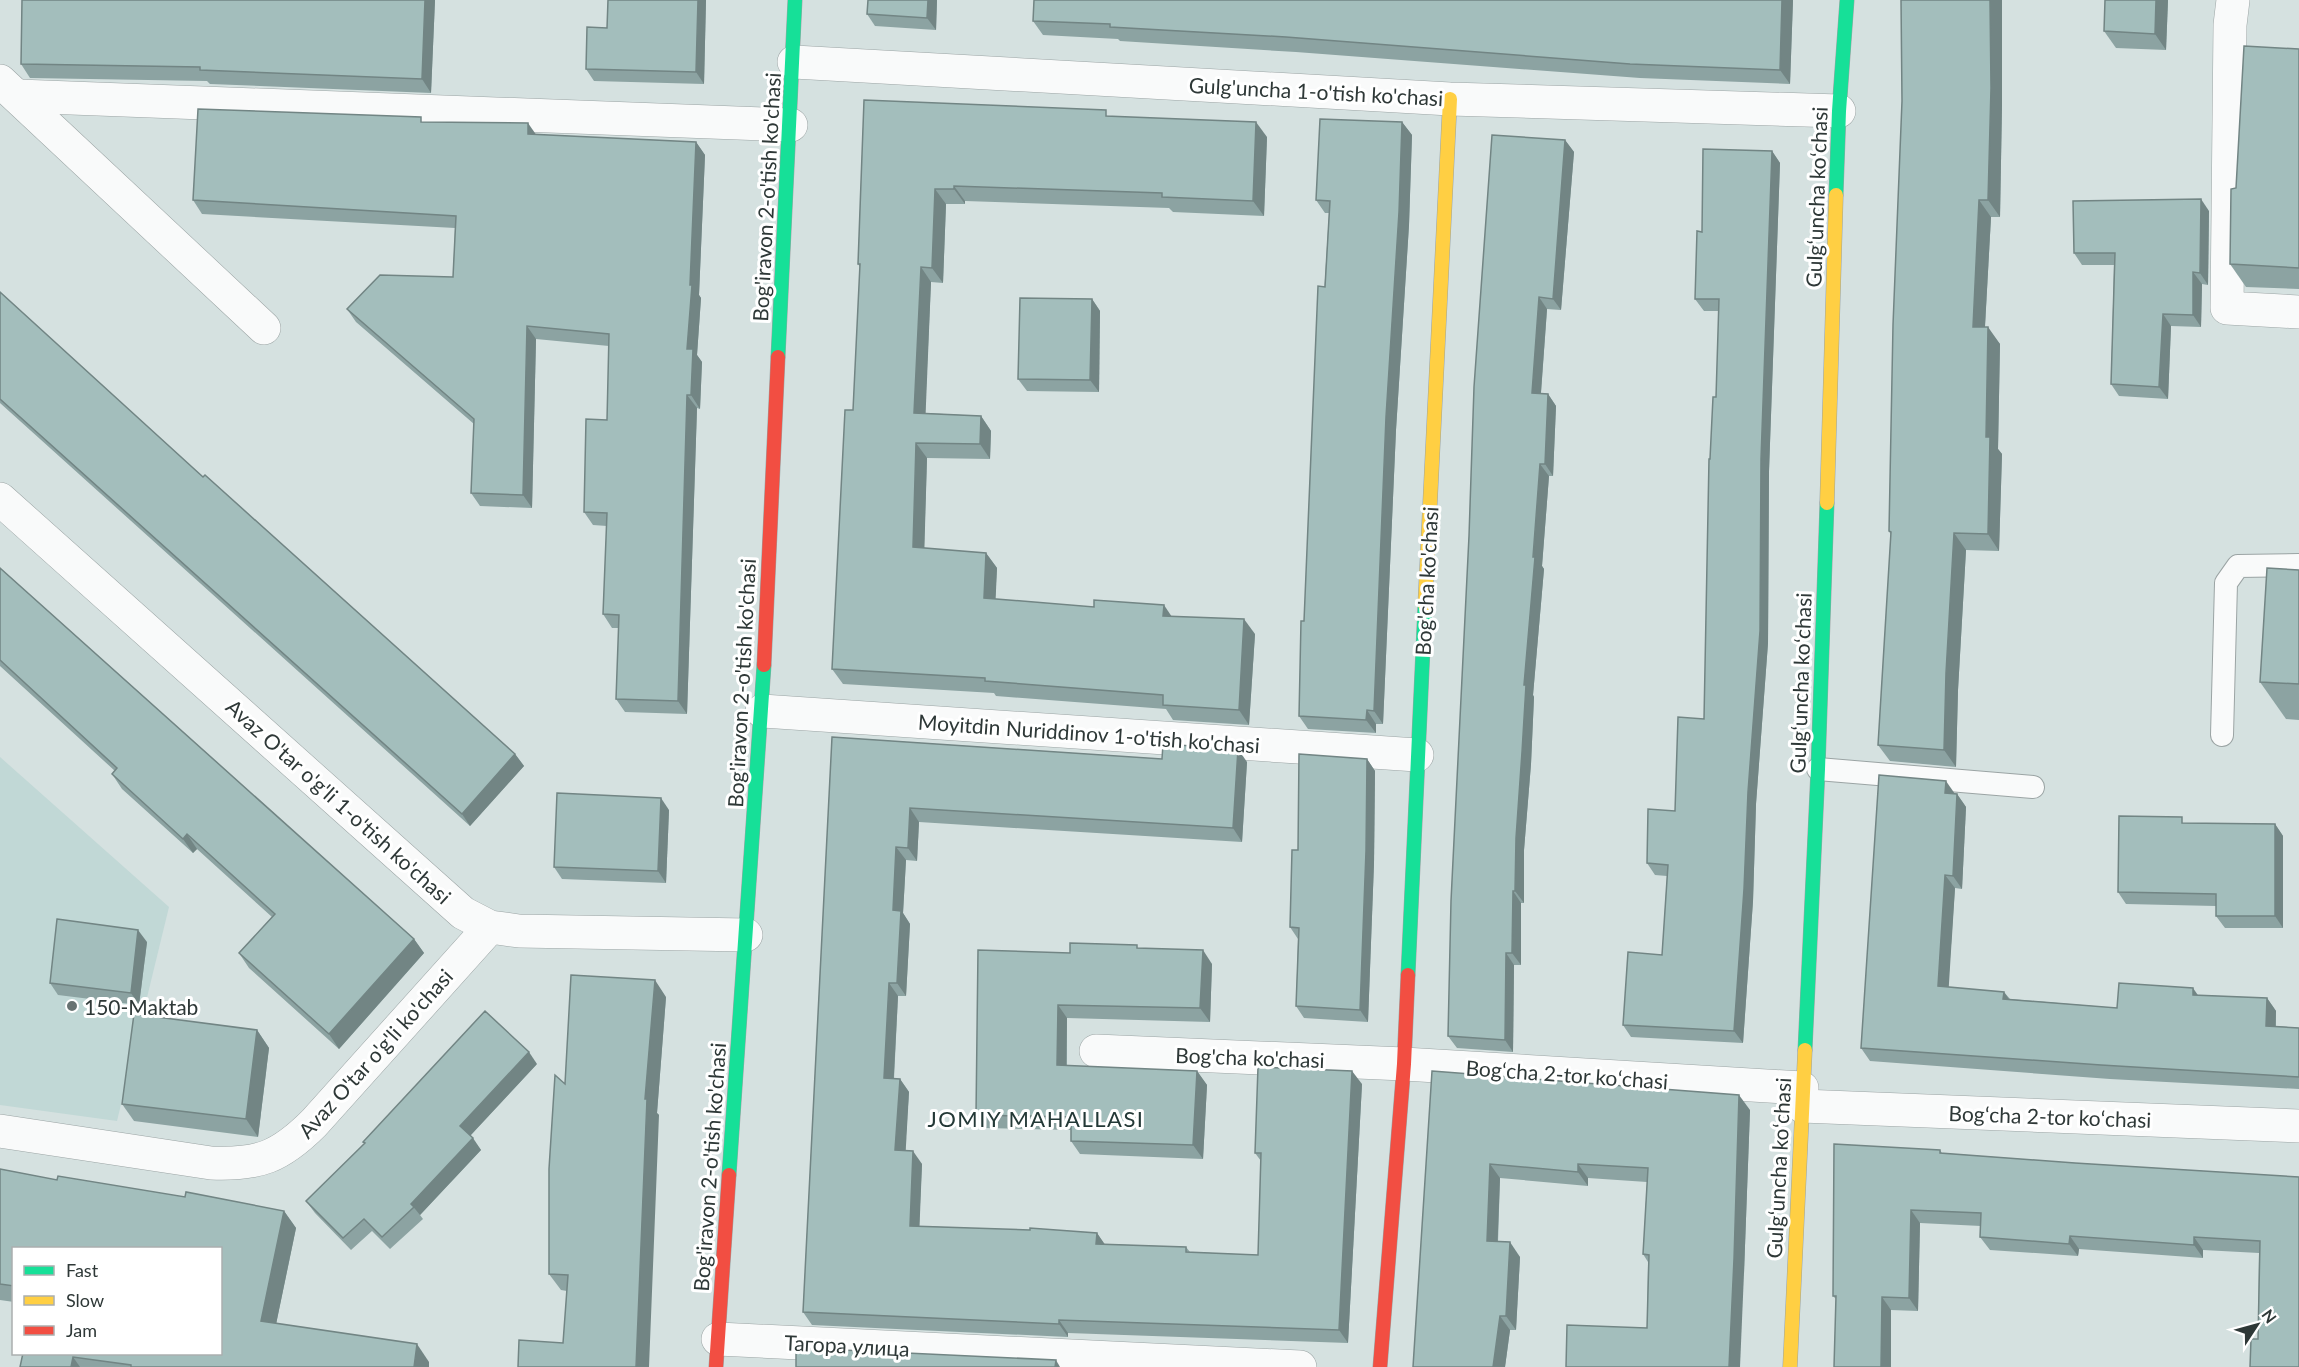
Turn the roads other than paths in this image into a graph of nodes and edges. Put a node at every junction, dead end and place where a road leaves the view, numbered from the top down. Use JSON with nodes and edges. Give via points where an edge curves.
{"nodes":[{"id":1,"x":795,"y":0,"type":"edge"},
{"id":2,"x":1847,"y":0,"type":"edge"},
{"id":3,"x":2233,"y":0,"type":"edge"},
{"id":4,"x":794,"y":62,"type":"junction"},
{"id":5,"x":9,"y":89,"type":"edge"},
{"id":6,"x":1450,"y":99,"type":"junction"},
{"id":7,"x":1839,"y":111,"type":"junction"},
{"id":8,"x":791,"y":124,"type":"junction"},
{"id":9,"x":2299,"y":312,"type":"edge"},
{"id":10,"x":264,"y":328,"type":"dead end"},
{"id":11,"x":0,"y":499,"type":"edge"},
{"id":12,"x":2299,"y":565,"type":"edge"},
{"id":13,"x":762,"y":711,"type":"junction"},
{"id":14,"x":2222,"y":735,"type":"dead end"},
{"id":15,"x":1417,"y":755,"type":"junction"},
{"id":16,"x":1818,"y":769,"type":"junction"},
{"id":17,"x":2033,"y":787,"type":"dead end"},
{"id":18,"x":490,"y":927,"type":"junction"},
{"id":19,"x":746,"y":935,"type":"junction"},
{"id":20,"x":1096,"y":1051,"type":"dead end"},
{"id":21,"x":1404,"y":1064,"type":"junction"},
{"id":22,"x":1802,"y":1097,"type":"junction"},
{"id":23,"x":2299,"y":1126,"type":"edge"},
{"id":24,"x":0,"y":1131,"type":"edge"},
{"id":25,"x":717,"y":1353,"type":"edge"},
{"id":26,"x":1300,"y":1367,"type":"edge"},
{"id":27,"x":1380,"y":1367,"type":"edge"},
{"id":28,"x":1790,"y":1367,"type":"edge"}],
"edges":[{"from":1,"to":4,"type":"street","name":"Bog'iravon 2-o'tish ko'chasi"},
{"from":2,"to":7,"type":"street","name":"Gulgʻuncha koʻchasi"},
{"from":3,"to":9,"type":"street","via":[[2227,308]]},
{"from":4,"to":6,"type":"street","name":"Gulg'uncha 1-o'tish ko'chasi"},
{"from":4,"to":8,"type":"street","name":"Bog'iravon 2-o'tish ko'chasi"},
{"from":5,"to":8,"type":"street"},
{"from":5,"to":10,"type":"street"},
{"from":6,"to":7,"type":"street","name":"Gulg'uncha 1-o'tish ko'chasi"},
{"from":6,"to":15,"type":"street","name":"Bog'cha ko'chasi"},
{"from":7,"to":16,"type":"street","name":"Gulgʻuncha koʻchasi"},
{"from":8,"to":13,"type":"street","name":"Bog'iravon 2-o'tish ko'chasi"},
{"from":11,"to":18,"type":"street","name":"Avaz O'tar o'g'li 1-o'tish ko'chasi","via":[[463,913]]},
{"from":12,"to":14,"type":"lane","via":[[2238,566],[2226,583]]},
{"from":13,"to":15,"type":"street","name":"Moyitdin Nuriddinov 1-o'tish ko'chasi"},
{"from":13,"to":19,"type":"street","name":"Bog'iravon 2-o'tish ko'chasi"},
{"from":15,"to":21,"type":"street","name":"Bog'cha ko'chasi"},
{"from":16,"to":17,"type":"lane"},
{"from":16,"to":22,"type":"street","name":"Gulgʻuncha koʻchasi"},
{"from":18,"to":19,"type":"street","name":"Avaz O'tar o'g'li 1-o'tish ko'chasi","via":[[519,932]]},
{"from":18,"to":24,"type":"street","name":"Avaz O'tar o'g'li ko'chasi","via":[[314,1123],[294,1142],[269,1157],[240,1164],[211,1163]]},
{"from":19,"to":25,"type":"street","name":"Bog'iravon 2-o'tish ko'chasi"},
{"from":20,"to":21,"type":"street","name":"Bog'cha ko'chasi"},
{"from":21,"to":22,"type":"street","name":"Bogʻcha 2-tor koʻchasi"},
{"from":21,"to":27,"type":"street","name":"Bog'cha ko'chasi"},
{"from":22,"to":23,"type":"street","name":"Bogʻcha 2-tor koʻchasi"},
{"from":22,"to":28,"type":"street","name":"Gulgʻuncha koʻchasi"},
{"from":25,"to":26,"type":"street","name":"Тагора улица"}]}
